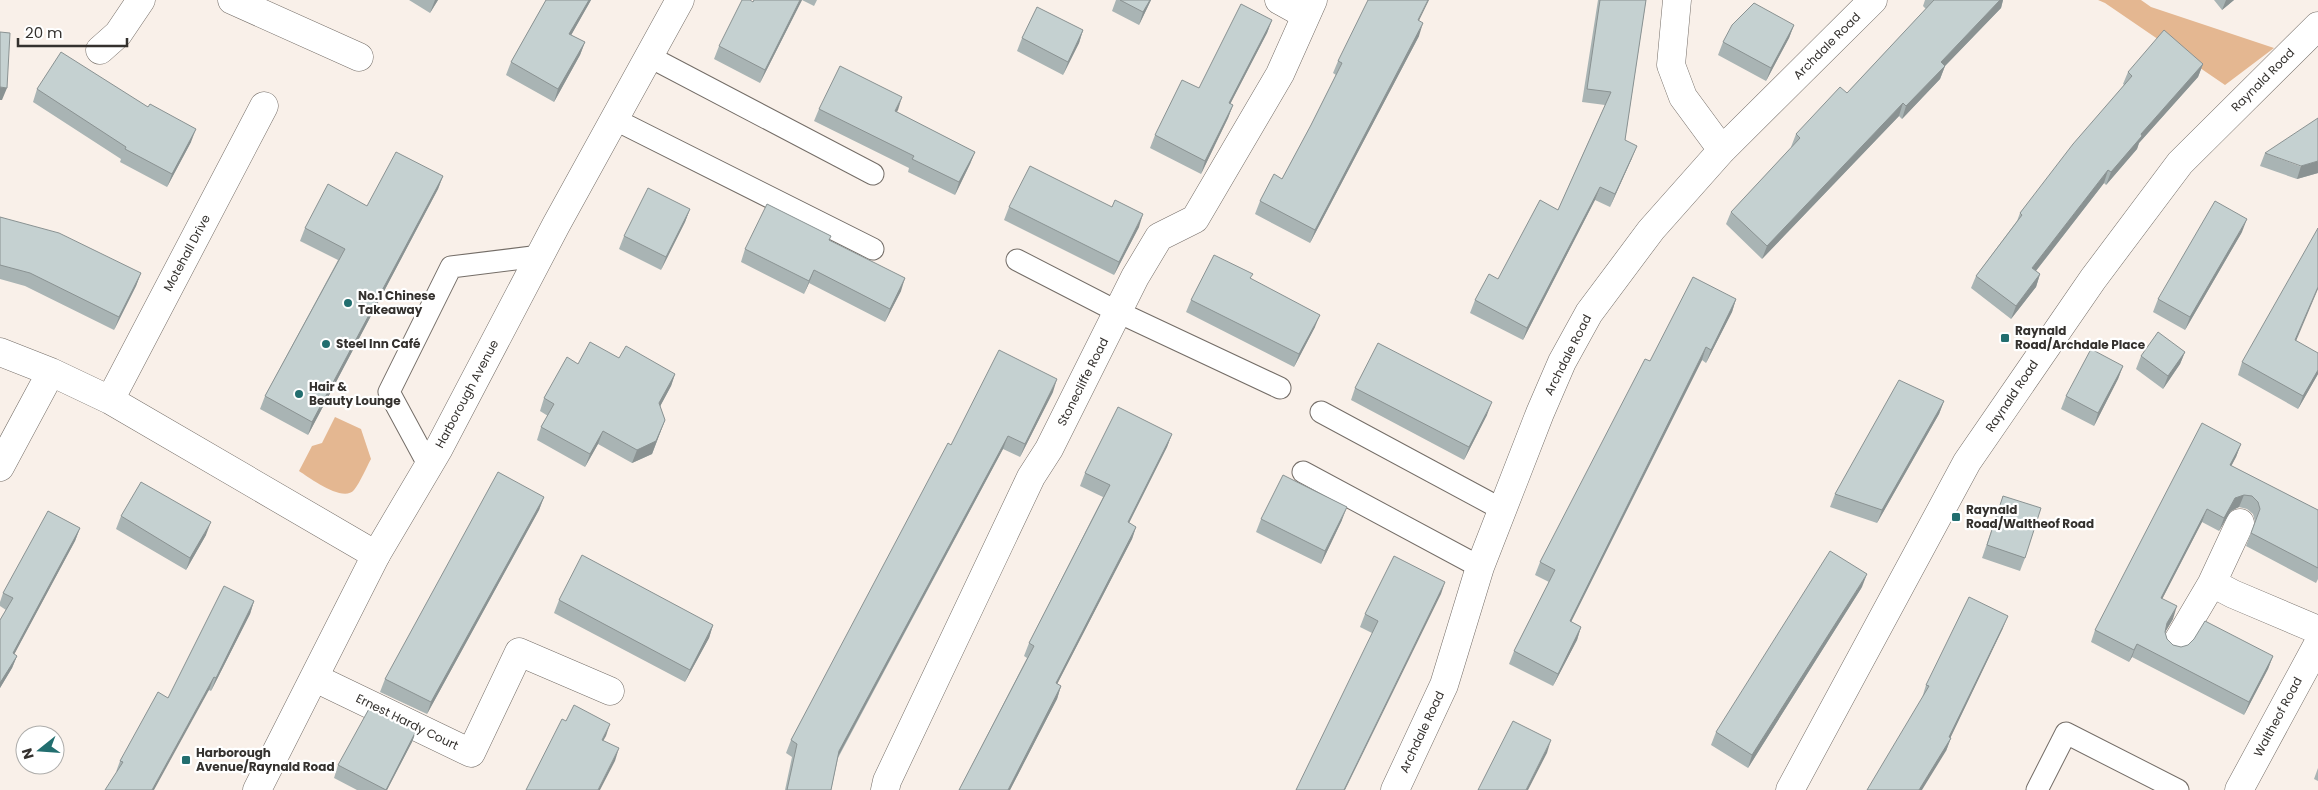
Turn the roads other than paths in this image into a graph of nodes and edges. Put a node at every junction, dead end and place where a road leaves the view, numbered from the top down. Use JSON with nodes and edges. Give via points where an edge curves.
{"nodes":[{"id":1,"x":141,"y":0,"type":"edge"},
{"id":2,"x":232,"y":0,"type":"edge"},
{"id":3,"x":680,"y":0,"type":"edge"},
{"id":4,"x":1279,"y":0,"type":"edge"},
{"id":5,"x":1677,"y":0,"type":"edge"},
{"id":6,"x":1873,"y":0,"type":"edge"},
{"id":7,"x":1310,"y":7,"type":"edge"},
{"id":8,"x":2318,"y":26,"type":"edge"},
{"id":9,"x":100,"y":50,"type":"dead end"},
{"id":10,"x":359,"y":57,"type":"dead end"},
{"id":11,"x":650,"y":57,"type":"junction"},
{"id":12,"x":264,"y":106,"type":"dead end"},
{"id":13,"x":614,"y":119,"type":"junction"},
{"id":14,"x":1722,"y":150,"type":"junction"},
{"id":15,"x":873,"y":174,"type":"dead end"},
{"id":16,"x":873,"y":249,"type":"dead end"},
{"id":17,"x":540,"y":256,"type":"junction"},
{"id":18,"x":1017,"y":260,"type":"dead end"},
{"id":19,"x":1118,"y":312,"type":"junction"},
{"id":20,"x":0,"y":352,"type":"edge"},
{"id":21,"x":51,"y":372,"type":"junction"},
{"id":22,"x":1280,"y":388,"type":"dead end"},
{"id":23,"x":110,"y":400,"type":"junction"},
{"id":24,"x":1321,"y":412,"type":"dead end"},
{"id":25,"x":428,"y":466,"type":"junction"},
{"id":26,"x":0,"y":467,"type":"edge"},
{"id":27,"x":1303,"y":472,"type":"dead end"},
{"id":28,"x":1503,"y":510,"type":"junction"},
{"id":29,"x":2240,"y":523,"type":"dead end"},
{"id":30,"x":376,"y":555,"type":"junction"},
{"id":31,"x":1480,"y":567,"type":"junction"},
{"id":32,"x":2212,"y":583,"type":"junction"},
{"id":33,"x":2318,"y":630,"type":"edge"},
{"id":34,"x":2176,"y":644,"type":"edge"},
{"id":35,"x":2318,"y":644,"type":"edge"},
{"id":36,"x":314,"y":678,"type":"junction"},
{"id":37,"x":610,"y":691,"type":"dead end"},
{"id":38,"x":257,"y":790,"type":"edge"},
{"id":39,"x":885,"y":790,"type":"edge"},
{"id":40,"x":1395,"y":790,"type":"edge"},
{"id":41,"x":1790,"y":790,"type":"edge"},
{"id":42,"x":2037,"y":790,"type":"edge"},
{"id":43,"x":2178,"y":790,"type":"edge"},
{"id":44,"x":2239,"y":790,"type":"edge"}],
"edges":[{"from":1,"to":9,"type":"street","via":[[118,34]]},
{"from":2,"to":10,"type":"street"},
{"from":3,"to":11,"type":"street","name":"Harborough Avenue"},
{"from":4,"to":7,"type":"street"},
{"from":5,"to":14,"type":"street","via":[[1671,65],[1683,97]]},
{"from":6,"to":14,"type":"street","name":"Archdale Road"},
{"from":7,"to":19,"type":"street","name":"Stonecliffe Road","via":[[1280,74],[1195,219],[1159,237]]},
{"from":8,"to":41,"type":"street","name":"Raynald Road","via":[[2180,163],[2088,286],[1967,462]]},
{"from":11,"to":13,"type":"street","name":"Harborough Avenue"},
{"from":11,"to":15,"type":"lane"},
{"from":12,"to":23,"type":"street","name":"Motehall Drive"},
{"from":13,"to":16,"type":"lane"},
{"from":13,"to":17,"type":"street","name":"Harborough Avenue"},
{"from":14,"to":28,"type":"street","name":"Archdale Road","via":[[1651,230],[1588,313],[1562,362]]},
{"from":17,"to":25,"type":"street","name":"Harborough Avenue"},
{"from":17,"to":25,"type":"lane","via":[[451,266],[389,392]]},
{"from":18,"to":19,"type":"lane"},
{"from":19,"to":22,"type":"lane"},
{"from":19,"to":39,"type":"street","name":"Stonecliffe Road","via":[[1049,449],[1031,477]]},
{"from":20,"to":21,"type":"street"},
{"from":21,"to":23,"type":"street"},
{"from":21,"to":26,"type":"street"},
{"from":23,"to":30,"type":"street"},
{"from":24,"to":28,"type":"lane"},
{"from":25,"to":30,"type":"street","name":"Harborough Avenue"},
{"from":27,"to":31,"type":"lane"},
{"from":28,"to":31,"type":"street","name":"Archdale Road"},
{"from":29,"to":32,"type":"street"},
{"from":30,"to":36,"type":"street","name":"Harborough Avenue"},
{"from":31,"to":40,"type":"street","name":"Archdale Road","via":[[1444,685]]},
{"from":32,"to":33,"type":"street"},
{"from":32,"to":34,"type":"street"},
{"from":35,"to":44,"type":"street","name":"Waltheof Road"},
{"from":36,"to":37,"type":"street","name":"Ernest Hardy Court","via":[[471,753],[519,652]]},
{"from":36,"to":38,"type":"street","name":"Harborough Avenue"},
{"from":42,"to":43,"type":"lane","via":[[2066,733]]}]}
